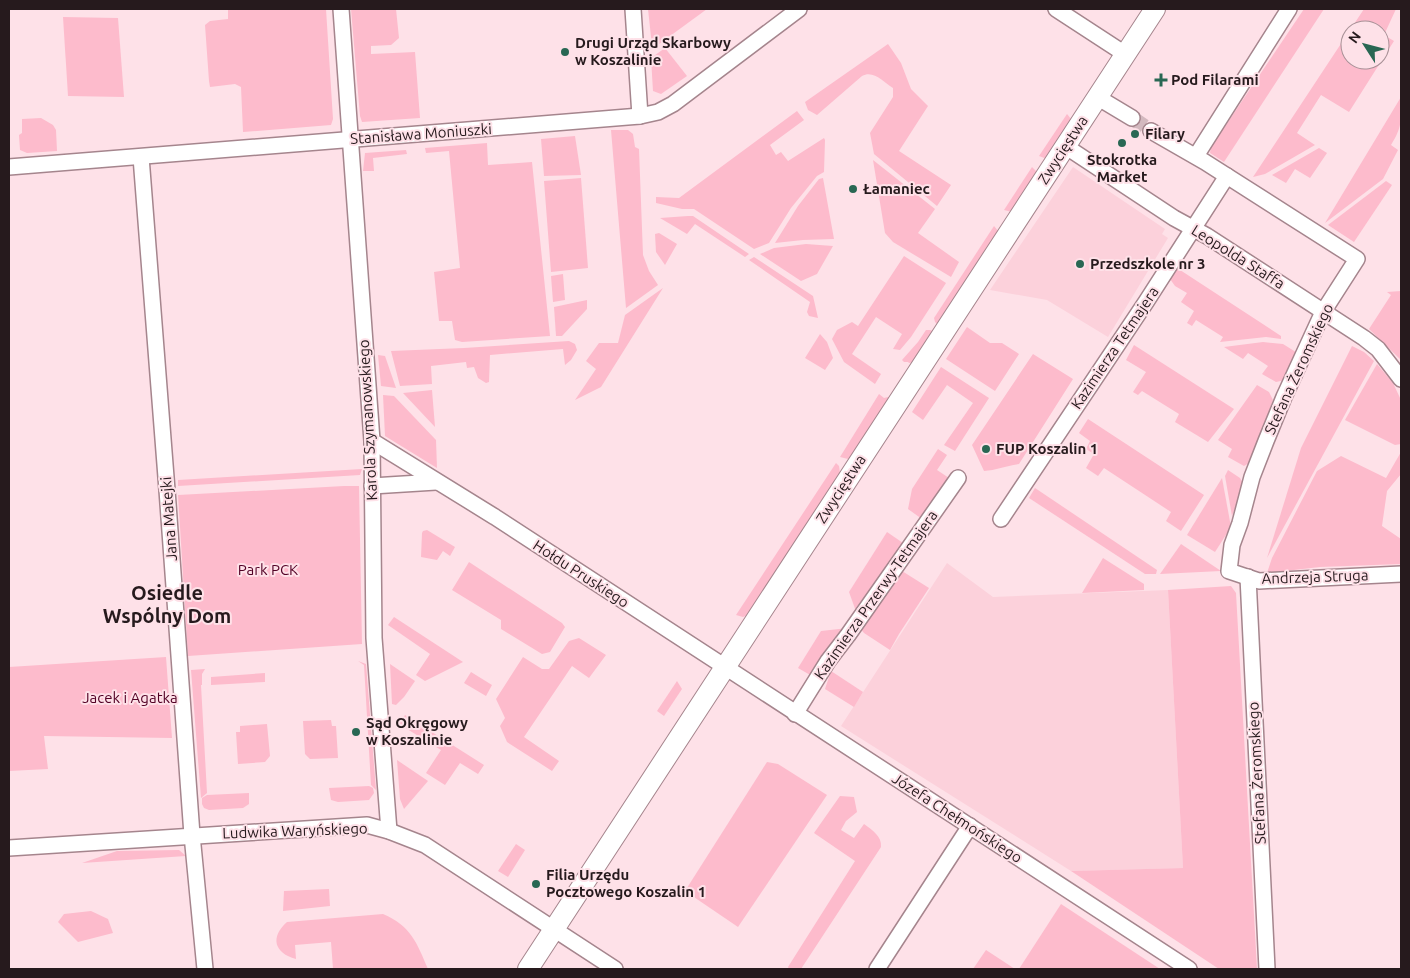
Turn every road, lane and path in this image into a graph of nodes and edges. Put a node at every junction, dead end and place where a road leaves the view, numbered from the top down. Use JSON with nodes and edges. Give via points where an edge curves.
{"nodes":[{"id":1,"x":341,"y":9,"type":"edge"},
{"id":2,"x":632,"y":9,"type":"edge"},
{"id":3,"x":799,"y":9,"type":"edge"},
{"id":4,"x":1056,"y":9,"type":"edge"},
{"id":5,"x":1155,"y":9,"type":"edge"},
{"id":6,"x":1289,"y":9,"type":"edge"},
{"id":7,"x":1125,"y":54,"type":"junction"},
{"id":8,"x":1097,"y":97,"type":"junction"},
{"id":9,"x":640,"y":116,"type":"junction"},
{"id":10,"x":1132,"y":118,"type":"tunnel mouth"},
{"id":11,"x":1151,"y":131,"type":"tunnel mouth"},
{"id":12,"x":350,"y":140,"type":"junction"},
{"id":13,"x":1065,"y":146,"type":"junction"},
{"id":14,"x":1196,"y":156,"type":"junction"},
{"id":15,"x":141,"y":157,"type":"junction"},
{"id":16,"x":9,"y":167,"type":"edge"},
{"id":17,"x":1227,"y":176,"type":"junction"},
{"id":18,"x":1193,"y":228,"type":"junction"},
{"id":19,"x":1323,"y":312,"type":"junction"},
{"id":20,"x":1401,"y":379,"type":"edge"},
{"id":21,"x":372,"y":441,"type":"junction"},
{"id":22,"x":958,"y":478,"type":"dead end"},
{"id":23,"x":436,"y":482,"type":"junction"},
{"id":24,"x":372,"y":486,"type":"junction"},
{"id":25,"x":1001,"y":519,"type":"dead end"},
{"id":26,"x":1229,"y":570,"type":"joint"},
{"id":27,"x":1401,"y":574,"type":"edge"},
{"id":28,"x":1248,"y":577,"type":"junction"},
{"id":29,"x":724,"y":668,"type":"junction"},
{"id":30,"x":796,"y":714,"type":"junction"},
{"id":31,"x":970,"y":826,"type":"junction"},
{"id":32,"x":389,"y":831,"type":"junction"},
{"id":33,"x":192,"y":836,"type":"junction"},
{"id":34,"x":9,"y":848,"type":"edge"},
{"id":35,"x":554,"y":930,"type":"junction"},
{"id":36,"x":205,"y":969,"type":"edge"},
{"id":37,"x":528,"y":969,"type":"edge"},
{"id":38,"x":615,"y":969,"type":"edge"},
{"id":39,"x":878,"y":969,"type":"edge"},
{"id":40,"x":1189,"y":969,"type":"edge"},
{"id":41,"x":1266,"y":969,"type":"edge"}],
"edges":[{"from":1,"to":12,"type":"street","name":"Karola Szymanowskiego"},
{"from":2,"to":9,"type":"street"},
{"from":3,"to":9,"type":"street","name":"Stanisława Moniuszki","via":[[674,104]]},
{"from":4,"to":7,"type":"street"},
{"from":5,"to":7,"type":"street","name":"Zwycięstwa"},
{"from":6,"to":14,"type":"street"},
{"from":7,"to":8,"type":"street","name":"Zwycięstwa"},
{"from":8,"to":10,"type":"street"},
{"from":8,"to":13,"type":"street","name":"Zwycięstwa"},
{"from":9,"to":12,"type":"street","name":"Stanisława Moniuszki"},
{"from":11,"to":14,"type":"street"},
{"from":12,"to":15,"type":"street","name":"Stanisława Moniuszki"},
{"from":12,"to":21,"type":"street","name":"Karola Szymanowskiego"},
{"from":13,"to":18,"type":"street","name":"Leopolda Staffa"},
{"from":13,"to":29,"type":"street","name":"Zwycięstwa"},
{"from":14,"to":17,"type":"street"},
{"from":15,"to":16,"type":"street","name":"Stanisława Moniuszki"},
{"from":15,"to":33,"type":"street","name":"Jana Matejki"},
{"from":17,"to":18,"type":"street","name":"Kazimierza Tetmajera"},
{"from":17,"to":19,"type":"street","name":"Stefana Żeromskiego","via":[[1357,259]]},
{"from":18,"to":19,"type":"street","name":"Leopolda Staffa"},
{"from":18,"to":25,"type":"street","name":"Kazimierza Tetmajera"},
{"from":19,"to":20,"type":"street","name":"Leopolda Staffa","via":[[1378,349]]},
{"from":19,"to":26,"type":"street","name":"Stefana Żeromskiego","via":[[1252,477],[1232,545]]},
{"from":21,"to":23,"type":"street","name":"Hołdu Pruskiego"},
{"from":21,"to":24,"type":"street","name":"Karola Szymanowskiego"},
{"from":22,"to":30,"type":"street","name":"Kazimierza Przerwy-Tetmajera","via":[[828,660]]},
{"from":23,"to":24,"type":"street"},
{"from":23,"to":29,"type":"street","name":"Hołdu Pruskiego","via":[[495,517]]},
{"from":24,"to":32,"type":"street","name":"Karola Szymanowskiego","via":[[374,638]]},
{"from":26,"to":28,"type":"street","name":"Andrzeja Struga"},
{"from":27,"to":28,"type":"street","name":"Andrzeja Struga","via":[[1259,581]]},
{"from":28,"to":41,"type":"street","name":"Stefana Żeromskiego"},
{"from":29,"to":30,"type":"street","name":"Józefa Chełmońskiego"},
{"from":29,"to":35,"type":"street","name":"Zwycięstwa"},
{"from":30,"to":31,"type":"street","name":"Józefa Chełmońskiego"},
{"from":31,"to":39,"type":"street"},
{"from":31,"to":40,"type":"street","name":"Józefa Chełmońskiego"},
{"from":32,"to":33,"type":"street","name":"Ludwika Waryńskiego","via":[[367,825]]},
{"from":32,"to":35,"type":"street","name":"Ludwika Waryńskiego","via":[[425,844]]},
{"from":33,"to":34,"type":"street","name":"Ludwika Waryńskiego"},
{"from":33,"to":36,"type":"street","name":"Jana Matejki"},
{"from":35,"to":37,"type":"street","name":"Zwycięstwa"},
{"from":35,"to":38,"type":"street","name":"Ludwika Waryńskiego"}]}
